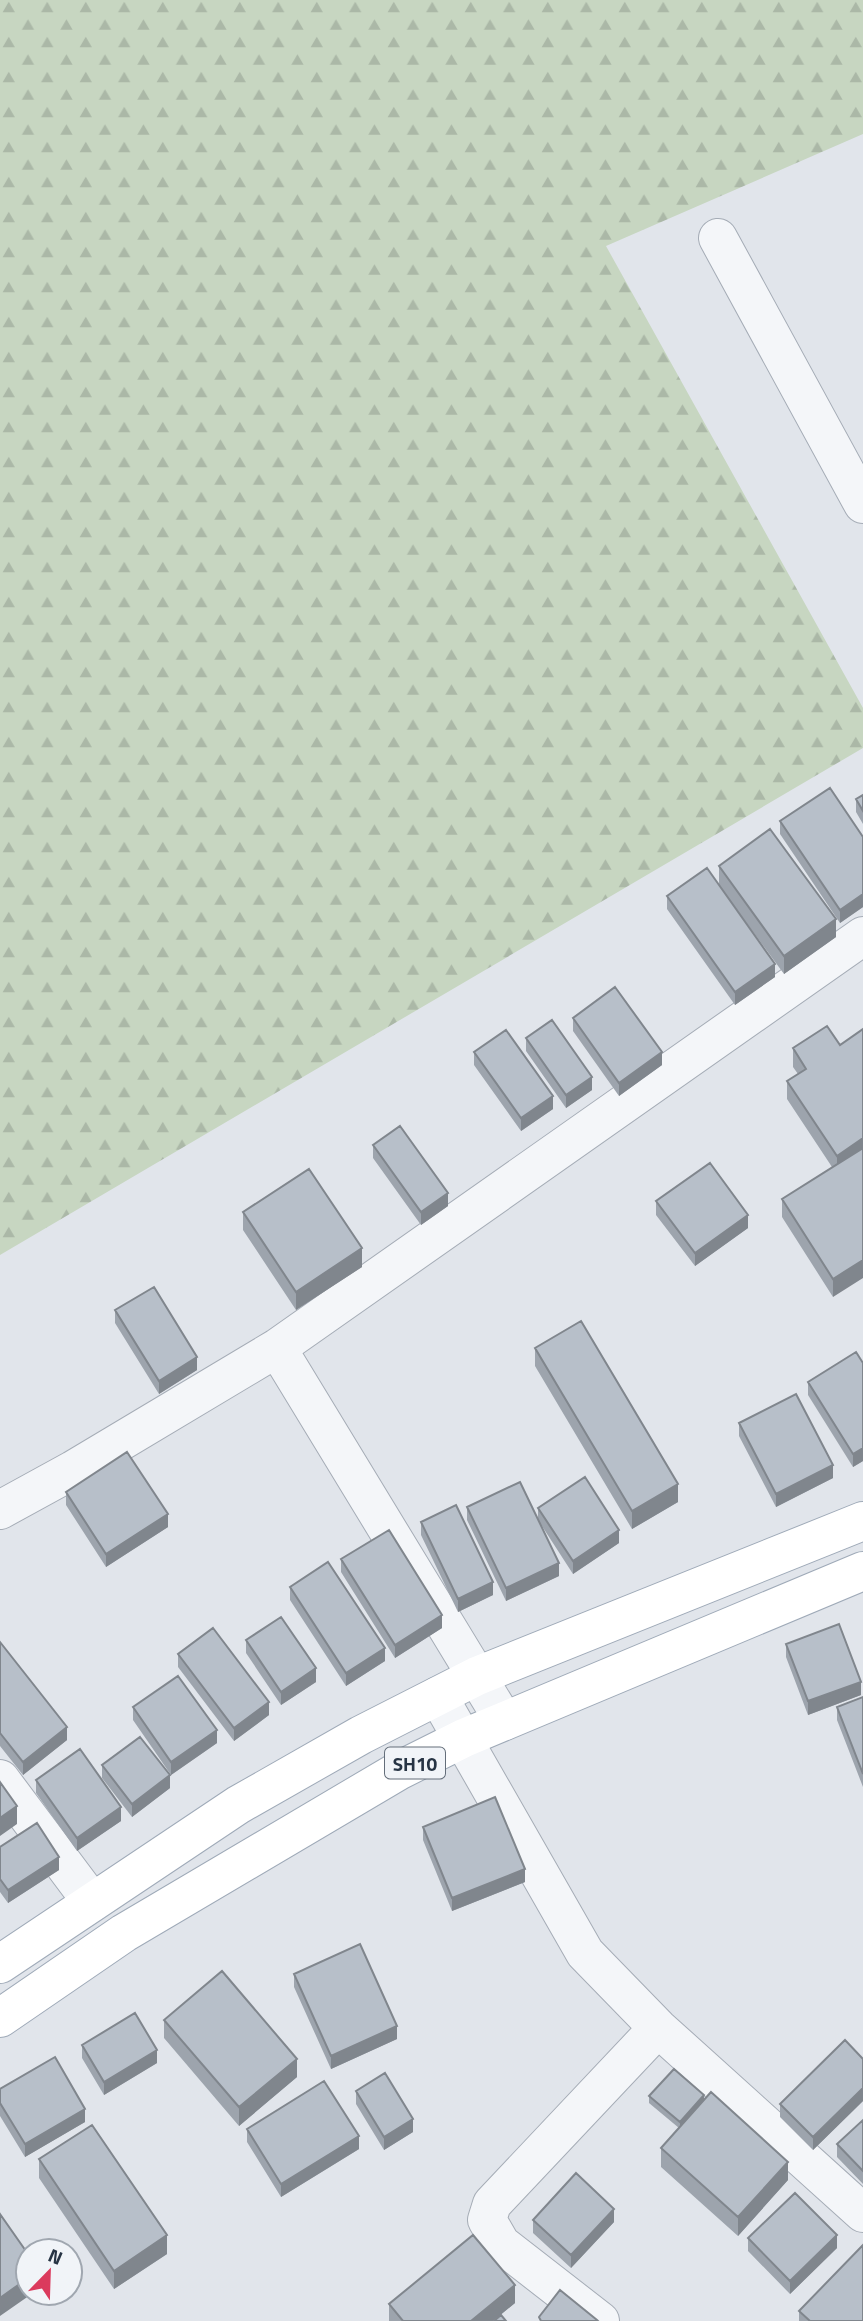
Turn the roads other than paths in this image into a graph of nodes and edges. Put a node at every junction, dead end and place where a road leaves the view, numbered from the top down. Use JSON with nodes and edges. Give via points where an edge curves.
{"nodes":[{"id":1,"x":718,"y":238,"type":"dead end"},
{"id":2,"x":863,"y":504,"type":"edge"},
{"id":3,"x":863,"y":936,"type":"edge"},
{"id":4,"x":277,"y":1348,"type":"junction"},
{"id":5,"x":0,"y":1510,"type":"edge"},
{"id":6,"x":863,"y":1521,"type":"edge"},
{"id":7,"x":863,"y":1571,"type":"edge"},
{"id":8,"x":477,"y":1676,"type":"junction"},
{"id":9,"x":438,"y":1696,"type":"junction"},
{"id":10,"x":504,"y":1721,"type":"junction"},
{"id":11,"x":464,"y":1738,"type":"junction"},
{"id":12,"x":0,"y":1779,"type":"edge"},
{"id":13,"x":92,"y":1902,"type":"junction"},
{"id":14,"x":0,"y":1964,"type":"edge"},
{"id":15,"x":0,"y":2018,"type":"edge"},
{"id":16,"x":658,"y":2028,"type":"junction"},
{"id":17,"x":863,"y":2213,"type":"edge"},
{"id":18,"x":600,"y":2321,"type":"edge"}],
"edges":[{"from":1,"to":2,"type":"street"},
{"from":3,"to":4,"type":"street"},
{"from":4,"to":5,"type":"street"},
{"from":4,"to":8,"type":"street"},
{"from":6,"to":8,"type":"main road","number":"SH10"},
{"from":7,"to":10,"type":"main road","number":"SH10"},
{"from":8,"to":9,"type":"main road","number":"SH10"},
{"from":8,"to":10,"type":"street"},
{"from":9,"to":11,"type":"street"},
{"from":9,"to":13,"type":"main road","number":"SH10","via":[[238,1805]]},
{"from":10,"to":11,"type":"main road","number":"SH10"},
{"from":11,"to":15,"type":"main road","number":"SH10","via":[[400,1770],[124,1933]]},
{"from":11,"to":16,"type":"street","via":[[585,1953]]},
{"from":12,"to":13,"type":"street"},
{"from":13,"to":14,"type":"main road","number":"SH10"},
{"from":16,"to":17,"type":"street"},
{"from":16,"to":18,"type":"street","via":[[492,2204],[487,2220],[501,2244]]}]}
